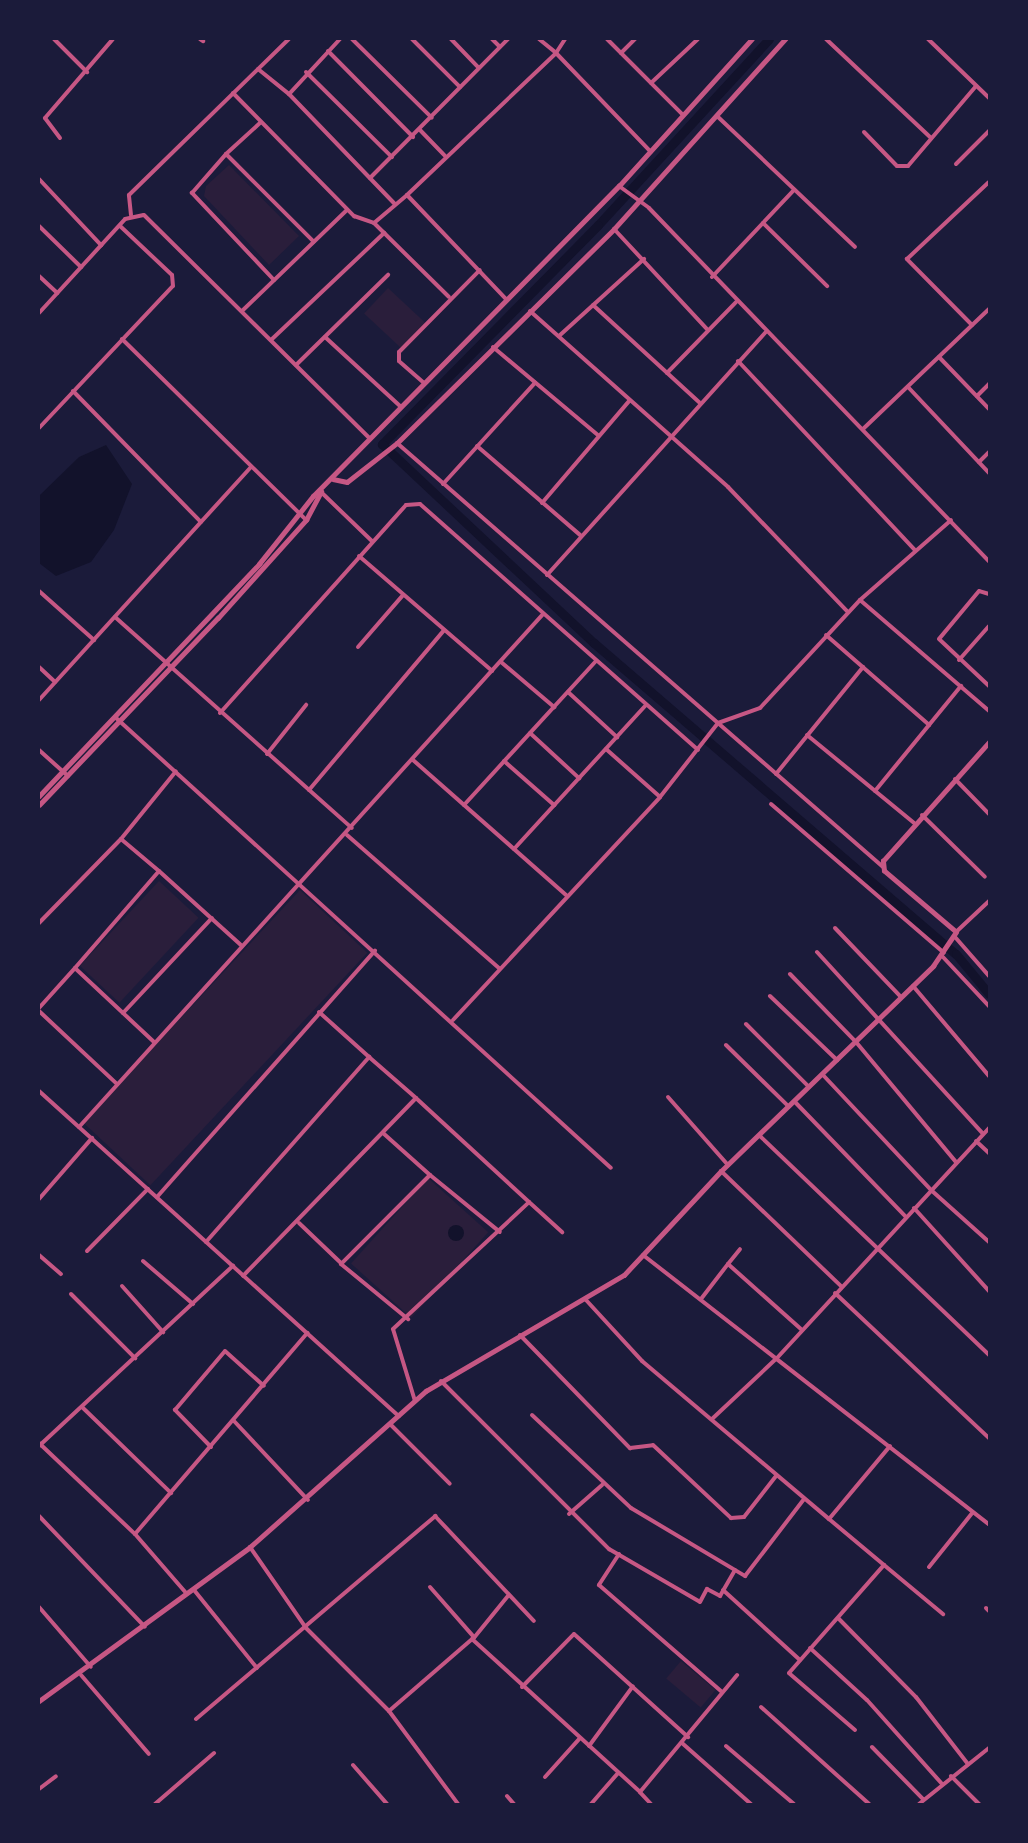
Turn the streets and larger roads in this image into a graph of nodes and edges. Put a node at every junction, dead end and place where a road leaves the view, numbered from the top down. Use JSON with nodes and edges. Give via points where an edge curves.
{"nodes":[{"id":1,"x":54,"y":39,"type":"edge"},
{"id":2,"x":113,"y":39,"type":"edge"},
{"id":3,"x":289,"y":39,"type":"edge"},
{"id":4,"x":340,"y":39,"type":"edge"},
{"id":5,"x":352,"y":39,"type":"edge"},
{"id":6,"x":412,"y":39,"type":"edge"},
{"id":7,"x":451,"y":39,"type":"edge"},
{"id":8,"x":492,"y":39,"type":"edge"},
{"id":9,"x":508,"y":39,"type":"edge"},
{"id":10,"x":539,"y":39,"type":"edge"},
{"id":11,"x":566,"y":39,"type":"edge"},
{"id":12,"x":607,"y":39,"type":"edge"},
{"id":13,"x":635,"y":39,"type":"edge"},
{"id":14,"x":698,"y":39,"type":"edge"},
{"id":15,"x":752,"y":39,"type":"edge"},
{"id":16,"x":785,"y":39,"type":"edge"},
{"id":17,"x":826,"y":39,"type":"edge"},
{"id":18,"x":928,"y":39,"type":"edge"},
{"id":19,"x":500,"y":47,"type":"junction"},
{"id":20,"x":328,"y":51,"type":"junction"},
{"id":21,"x":556,"y":53,"type":"junction"},
{"id":22,"x":621,"y":53,"type":"junction"},
{"id":23,"x":479,"y":68,"type":"junction"},
{"id":24,"x":258,"y":69,"type":"junction"},
{"id":25,"x":87,"y":72,"type":"junction"},
{"id":26,"x":306,"y":72,"type":"junction"},
{"id":27,"x":651,"y":83,"type":"junction"},
{"id":28,"x":976,"y":86,"type":"junction"},
{"id":29,"x":460,"y":88,"type":"junction"},
{"id":30,"x":233,"y":93,"type":"junction"},
{"id":31,"x":289,"y":94,"type":"junction"},
{"id":32,"x":989,"y":98,"type":"edge"},
{"id":33,"x":684,"y":116,"type":"junction"},
{"id":34,"x":717,"y":116,"type":"junction"},
{"id":35,"x":432,"y":118,"type":"junction"},
{"id":36,"x":261,"y":122,"type":"junction"},
{"id":37,"x":420,"y":130,"type":"junction"},
{"id":38,"x":989,"y":131,"type":"edge"},
{"id":39,"x":864,"y":132,"type":"dead end"},
{"id":40,"x":413,"y":137,"type":"junction"},
{"id":41,"x":60,"y":138,"type":"dead end"},
{"id":42,"x":931,"y":138,"type":"junction"},
{"id":43,"x":651,"y":152,"type":"junction"},
{"id":44,"x":226,"y":154,"type":"junction"},
{"id":45,"x":445,"y":156,"type":"junction"},
{"id":46,"x":392,"y":158,"type":"junction"},
{"id":47,"x":956,"y":164,"type":"dead end"},
{"id":48,"x":370,"y":178,"type":"junction"},
{"id":49,"x":39,"y":179,"type":"edge"},
{"id":50,"x":989,"y":182,"type":"edge"},
{"id":51,"x":619,"y":186,"type":"junction"},
{"id":52,"x":794,"y":190,"type":"junction"},
{"id":53,"x":407,"y":195,"type":"junction"},
{"id":54,"x":637,"y":200,"type":"junction"},
{"id":55,"x":395,"y":204,"type":"junction"},
{"id":56,"x":347,"y":210,"type":"junction"},
{"id":57,"x":131,"y":215,"type":"junction"},
{"id":58,"x":374,"y":223,"type":"junction"},
{"id":59,"x":763,"y":223,"type":"junction"},
{"id":60,"x":39,"y":226,"type":"edge"},
{"id":61,"x":120,"y":226,"type":"junction"},
{"id":62,"x":614,"y":229,"type":"junction"},
{"id":63,"x":384,"y":233,"type":"junction"},
{"id":64,"x":314,"y":242,"type":"junction"},
{"id":65,"x":101,"y":245,"type":"junction"},
{"id":66,"x":855,"y":247,"type":"dead end"},
{"id":67,"x":644,"y":259,"type":"junction"},
{"id":68,"x":81,"y":267,"type":"junction"},
{"id":69,"x":480,"y":270,"type":"junction"},
{"id":70,"x":388,"y":275,"type":"dead end"},
{"id":71,"x":39,"y":276,"type":"edge"},
{"id":72,"x":712,"y":277,"type":"junction"},
{"id":73,"x":274,"y":280,"type":"junction"},
{"id":74,"x":827,"y":286,"type":"dead end"},
{"id":75,"x":57,"y":293,"type":"junction"},
{"id":76,"x":448,"y":297,"type":"junction"},
{"id":77,"x":506,"y":299,"type":"junction"},
{"id":78,"x":735,"y":302,"type":"junction"},
{"id":79,"x":593,"y":305,"type":"junction"},
{"id":80,"x":989,"y":309,"type":"edge"},
{"id":81,"x":530,"y":310,"type":"junction"},
{"id":82,"x":242,"y":311,"type":"junction"},
{"id":83,"x":39,"y":313,"type":"edge"},
{"id":84,"x":972,"y":325,"type":"junction"},
{"id":85,"x":708,"y":330,"type":"junction"},
{"id":86,"x":765,"y":333,"type":"junction"},
{"id":87,"x":559,"y":336,"type":"junction"},
{"id":88,"x":325,"y":337,"type":"junction"},
{"id":89,"x":122,"y":339,"type":"junction"},
{"id":90,"x":271,"y":340,"type":"junction"},
{"id":91,"x":493,"y":347,"type":"junction"},
{"id":92,"x":939,"y":357,"type":"junction"},
{"id":93,"x":738,"y":361,"type":"junction"},
{"id":94,"x":296,"y":365,"type":"junction"},
{"id":95,"x":667,"y":373,"type":"junction"},
{"id":96,"x":424,"y":383,"type":"junction"},
{"id":97,"x":535,"y":383,"type":"junction"},
{"id":98,"x":989,"y":384,"type":"edge"},
{"id":99,"x":908,"y":387,"type":"junction"},
{"id":100,"x":73,"y":391,"type":"junction"},
{"id":101,"x":977,"y":396,"type":"junction"},
{"id":102,"x":630,"y":400,"type":"junction"},
{"id":103,"x":699,"y":402,"type":"junction"},
{"id":104,"x":401,"y":406,"type":"junction"},
{"id":105,"x":989,"y":409,"type":"edge"},
{"id":106,"x":39,"y":428,"type":"edge"},
{"id":107,"x":863,"y":429,"type":"junction"},
{"id":108,"x":669,"y":434,"type":"junction"},
{"id":109,"x":599,"y":436,"type":"junction"},
{"id":110,"x":369,"y":438,"type":"junction"},
{"id":111,"x":397,"y":443,"type":"junction"},
{"id":112,"x":477,"y":446,"type":"junction"},
{"id":113,"x":989,"y":452,"type":"edge"},
{"id":114,"x":979,"y":462,"type":"junction"},
{"id":115,"x":251,"y":467,"type":"junction"},
{"id":116,"x":989,"y":473,"type":"edge"},
{"id":117,"x":333,"y":479,"type":"junction"},
{"id":118,"x":443,"y":484,"type":"junction"},
{"id":119,"x":321,"y":492,"type":"junction"},
{"id":120,"x":542,"y":502,"type":"junction"},
{"id":121,"x":299,"y":514,"type":"junction"},
{"id":122,"x":306,"y":520,"type":"junction"},
{"id":123,"x":951,"y":520,"type":"junction"},
{"id":124,"x":201,"y":522,"type":"junction"},
{"id":125,"x":580,"y":535,"type":"junction"},
{"id":126,"x":372,"y":541,"type":"junction"},
{"id":127,"x":914,"y":549,"type":"junction"},
{"id":128,"x":359,"y":556,"type":"junction"},
{"id":129,"x":989,"y":561,"type":"edge"},
{"id":130,"x":547,"y":574,"type":"junction"},
{"id":131,"x":39,"y":591,"type":"edge"},
{"id":132,"x":989,"y":594,"type":"edge"},
{"id":133,"x":403,"y":595,"type":"junction"},
{"id":134,"x":861,"y":600,"type":"junction"},
{"id":135,"x":847,"y":611,"type":"junction"},
{"id":136,"x":543,"y":614,"type":"junction"},
{"id":137,"x":115,"y":617,"type":"junction"},
{"id":138,"x":989,"y":626,"type":"edge"},
{"id":139,"x":444,"y":630,"type":"junction"},
{"id":140,"x":826,"y":635,"type":"junction"},
{"id":141,"x":94,"y":640,"type":"junction"},
{"id":142,"x":358,"y":647,"type":"dead end"},
{"id":143,"x":959,"y":660,"type":"junction"},
{"id":144,"x":596,"y":661,"type":"junction"},
{"id":145,"x":164,"y":662,"type":"junction"},
{"id":146,"x":501,"y":662,"type":"junction"},
{"id":147,"x":39,"y":667,"type":"edge"},
{"id":148,"x":863,"y":667,"type":"junction"},
{"id":149,"x":171,"y":669,"type":"junction"},
{"id":150,"x":492,"y":671,"type":"junction"},
{"id":151,"x":55,"y":682,"type":"junction"},
{"id":152,"x":989,"y":686,"type":"edge"},
{"id":153,"x":961,"y":687,"type":"junction"},
{"id":154,"x":568,"y":692,"type":"junction"},
{"id":155,"x":39,"y":700,"type":"edge"},
{"id":156,"x":306,"y":705,"type":"dead end"},
{"id":157,"x":646,"y":705,"type":"junction"},
{"id":158,"x":554,"y":707,"type":"junction"},
{"id":159,"x":989,"y":711,"type":"edge"},
{"id":160,"x":220,"y":712,"type":"junction"},
{"id":161,"x":115,"y":717,"type":"junction"},
{"id":162,"x":122,"y":722,"type":"junction"},
{"id":163,"x":718,"y":723,"type":"junction"},
{"id":164,"x":929,"y":725,"type":"junction"},
{"id":165,"x":530,"y":733,"type":"junction"},
{"id":166,"x":807,"y":735,"type":"junction"},
{"id":167,"x":617,"y":737,"type":"junction"},
{"id":168,"x":988,"y":745,"type":"edge"},
{"id":169,"x":606,"y":749,"type":"junction"},
{"id":170,"x":39,"y":750,"type":"edge"},
{"id":171,"x":698,"y":750,"type":"junction"},
{"id":172,"x":267,"y":754,"type":"junction"},
{"id":173,"x":413,"y":760,"type":"junction"},
{"id":174,"x":504,"y":761,"type":"junction"},
{"id":175,"x":176,"y":771,"type":"junction"},
{"id":176,"x":63,"y":772,"type":"junction"},
{"id":177,"x":776,"y":774,"type":"junction"},
{"id":178,"x":68,"y":776,"type":"junction"},
{"id":179,"x":579,"y":778,"type":"junction"},
{"id":180,"x":955,"y":779,"type":"junction"},
{"id":181,"x":309,"y":789,"type":"junction"},
{"id":182,"x":875,"y":791,"type":"junction"},
{"id":183,"x":39,"y":796,"type":"edge"},
{"id":184,"x":660,"y":797,"type":"junction"},
{"id":185,"x":771,"y":804,"type":"dead end"},
{"id":186,"x":39,"y":805,"type":"edge"},
{"id":187,"x":464,"y":805,"type":"junction"},
{"id":188,"x":554,"y":806,"type":"junction"},
{"id":189,"x":989,"y":814,"type":"edge"},
{"id":190,"x":922,"y":815,"type":"junction"},
{"id":191,"x":914,"y":824,"type":"junction"},
{"id":192,"x":352,"y":828,"type":"junction"},
{"id":193,"x":346,"y":835,"type":"junction"},
{"id":194,"x":121,"y":839,"type":"junction"},
{"id":195,"x":514,"y":849,"type":"junction"},
{"id":196,"x":883,"y":867,"type":"junction"},
{"id":197,"x":159,"y":871,"type":"junction"},
{"id":198,"x":985,"y":877,"type":"dead end"},
{"id":199,"x":302,"y":884,"type":"junction"},
{"id":200,"x":566,"y":895,"type":"junction"},
{"id":201,"x":989,"y":901,"type":"edge"},
{"id":202,"x":212,"y":918,"type":"junction"},
{"id":203,"x":39,"y":923,"type":"edge"},
{"id":204,"x":835,"y":928,"type":"dead end"},
{"id":205,"x":954,"y":936,"type":"junction"},
{"id":206,"x":241,"y":945,"type":"junction"},
{"id":207,"x":375,"y":951,"type":"junction"},
{"id":208,"x":817,"y":952,"type":"dead end"},
{"id":209,"x":944,"y":953,"type":"junction"},
{"id":210,"x":75,"y":968,"type":"junction"},
{"id":211,"x":500,"y":969,"type":"junction"},
{"id":212,"x":790,"y":974,"type":"dead end"},
{"id":213,"x":989,"y":976,"type":"edge"},
{"id":214,"x":913,"y":986,"type":"junction"},
{"id":215,"x":770,"y":996,"type":"dead end"},
{"id":216,"x":901,"y":998,"type":"junction"},
{"id":217,"x":989,"y":1006,"type":"edge"},
{"id":218,"x":39,"y":1009,"type":"edge"},
{"id":219,"x":123,"y":1012,"type":"junction"},
{"id":220,"x":320,"y":1012,"type":"junction"},
{"id":221,"x":882,"y":1017,"type":"junction"},
{"id":222,"x":453,"y":1020,"type":"junction"},
{"id":223,"x":746,"y":1024,"type":"dead end"},
{"id":224,"x":154,"y":1042,"type":"junction"},
{"id":225,"x":856,"y":1042,"type":"junction"},
{"id":226,"x":726,"y":1045,"type":"dead end"},
{"id":227,"x":369,"y":1057,"type":"junction"},
{"id":228,"x":837,"y":1060,"type":"junction"},
{"id":229,"x":823,"y":1075,"type":"junction"},
{"id":230,"x":989,"y":1076,"type":"edge"},
{"id":231,"x":117,"y":1084,"type":"junction"},
{"id":232,"x":810,"y":1088,"type":"junction"},
{"id":233,"x":39,"y":1091,"type":"edge"},
{"id":234,"x":668,"y":1097,"type":"dead end"},
{"id":235,"x":416,"y":1098,"type":"junction"},
{"id":236,"x":795,"y":1102,"type":"junction"},
{"id":237,"x":790,"y":1107,"type":"junction"},
{"id":238,"x":79,"y":1126,"type":"junction"},
{"id":239,"x":989,"y":1128,"type":"edge"},
{"id":240,"x":383,"y":1133,"type":"junction"},
{"id":241,"x":983,"y":1134,"type":"junction"},
{"id":242,"x":760,"y":1136,"type":"junction"},
{"id":243,"x":92,"y":1138,"type":"junction"},
{"id":244,"x":976,"y":1141,"type":"junction"},
{"id":245,"x":989,"y":1153,"type":"edge"},
{"id":246,"x":956,"y":1162,"type":"junction"},
{"id":247,"x":728,"y":1165,"type":"junction"},
{"id":248,"x":611,"y":1168,"type":"dead end"},
{"id":249,"x":721,"y":1171,"type":"junction"},
{"id":250,"x":430,"y":1175,"type":"junction"},
{"id":251,"x":148,"y":1189,"type":"junction"},
{"id":252,"x":931,"y":1190,"type":"junction"},
{"id":253,"x":157,"y":1197,"type":"junction"},
{"id":254,"x":39,"y":1198,"type":"edge"},
{"id":255,"x":529,"y":1202,"type":"junction"},
{"id":256,"x":914,"y":1208,"type":"junction"},
{"id":257,"x":906,"y":1217,"type":"junction"},
{"id":258,"x":299,"y":1223,"type":"junction"},
{"id":259,"x":500,"y":1232,"type":"junction"},
{"id":260,"x":562,"y":1232,"type":"dead end"},
{"id":261,"x":206,"y":1242,"type":"junction"},
{"id":262,"x":989,"y":1242,"type":"edge"},
{"id":263,"x":877,"y":1248,"type":"junction"},
{"id":264,"x":740,"y":1249,"type":"dead end"},
{"id":265,"x":87,"y":1251,"type":"dead end"},
{"id":266,"x":39,"y":1255,"type":"edge"},
{"id":267,"x":643,"y":1255,"type":"junction"},
{"id":268,"x":143,"y":1261,"type":"dead end"},
{"id":269,"x":342,"y":1264,"type":"junction"},
{"id":270,"x":728,"y":1264,"type":"junction"},
{"id":271,"x":233,"y":1266,"type":"junction"},
{"id":272,"x":61,"y":1274,"type":"dead end"},
{"id":273,"x":243,"y":1276,"type":"junction"},
{"id":274,"x":841,"y":1286,"type":"junction"},
{"id":275,"x":122,"y":1287,"type":"dead end"},
{"id":276,"x":989,"y":1291,"type":"edge"},
{"id":277,"x":835,"y":1293,"type":"junction"},
{"id":278,"x":71,"y":1294,"type":"dead end"},
{"id":279,"x":701,"y":1299,"type":"junction"},
{"id":280,"x":586,"y":1300,"type":"junction"},
{"id":281,"x":193,"y":1304,"type":"junction"},
{"id":282,"x":408,"y":1319,"type":"junction"},
{"id":283,"x":801,"y":1329,"type":"junction"},
{"id":284,"x":163,"y":1332,"type":"junction"},
{"id":285,"x":307,"y":1333,"type":"junction"},
{"id":286,"x":520,"y":1335,"type":"junction"},
{"id":287,"x":989,"y":1355,"type":"edge"},
{"id":288,"x":135,"y":1358,"type":"junction"},
{"id":289,"x":777,"y":1358,"type":"junction"},
{"id":290,"x":441,"y":1380,"type":"junction"},
{"id":291,"x":264,"y":1386,"type":"junction"},
{"id":292,"x":415,"y":1401,"type":"junction"},
{"id":293,"x":82,"y":1407,"type":"junction"},
{"id":294,"x":532,"y":1415,"type":"dead end"},
{"id":295,"x":399,"y":1417,"type":"junction"},
{"id":296,"x":712,"y":1419,"type":"junction"},
{"id":297,"x":234,"y":1421,"type":"junction"},
{"id":298,"x":392,"y":1425,"type":"junction"},
{"id":299,"x":989,"y":1438,"type":"edge"},
{"id":300,"x":40,"y":1444,"type":"edge"},
{"id":301,"x":890,"y":1446,"type":"junction"},
{"id":302,"x":211,"y":1447,"type":"junction"},
{"id":303,"x":776,"y":1476,"type":"junction"},
{"id":304,"x":450,"y":1484,"type":"dead end"},
{"id":305,"x":602,"y":1485,"type":"junction"},
{"id":306,"x":171,"y":1493,"type":"junction"},
{"id":307,"x":804,"y":1499,"type":"junction"},
{"id":308,"x":308,"y":1500,"type":"junction"},
{"id":309,"x":973,"y":1512,"type":"junction"},
{"id":310,"x":569,"y":1514,"type":"junction"},
{"id":311,"x":39,"y":1516,"type":"edge"},
{"id":312,"x":829,"y":1519,"type":"junction"},
{"id":313,"x":989,"y":1524,"type":"edge"},
{"id":314,"x":135,"y":1534,"type":"junction"},
{"id":315,"x":250,"y":1547,"type":"junction"},
{"id":316,"x":619,"y":1554,"type":"junction"},
{"id":317,"x":884,"y":1565,"type":"junction"},
{"id":318,"x":929,"y":1567,"type":"dead end"},
{"id":319,"x":735,"y":1570,"type":"junction"},
{"id":320,"x":430,"y":1587,"type":"dead end"},
{"id":321,"x":194,"y":1590,"type":"junction"},
{"id":322,"x":723,"y":1590,"type":"junction"},
{"id":323,"x":188,"y":1594,"type":"junction"},
{"id":324,"x":508,"y":1596,"type":"junction"},
{"id":325,"x":39,"y":1607,"type":"edge"},
{"id":326,"x":943,"y":1614,"type":"dead end"},
{"id":327,"x":839,"y":1619,"type":"junction"},
{"id":328,"x":534,"y":1620,"type":"dead end"},
{"id":329,"x":145,"y":1627,"type":"junction"},
{"id":330,"x":306,"y":1628,"type":"junction"},
{"id":331,"x":473,"y":1638,"type":"junction"},
{"id":332,"x":810,"y":1648,"type":"junction"},
{"id":333,"x":800,"y":1660,"type":"junction"},
{"id":334,"x":91,"y":1667,"type":"junction"},
{"id":335,"x":257,"y":1668,"type":"junction"},
{"id":336,"x":81,"y":1675,"type":"junction"},
{"id":337,"x":737,"y":1675,"type":"dead end"},
{"id":338,"x":633,"y":1686,"type":"junction"},
{"id":339,"x":522,"y":1687,"type":"junction"},
{"id":340,"x":722,"y":1692,"type":"junction"},
{"id":341,"x":39,"y":1701,"type":"edge"},
{"id":342,"x":761,"y":1707,"type":"dead end"},
{"id":343,"x":389,"y":1711,"type":"junction"},
{"id":344,"x":196,"y":1719,"type":"dead end"},
{"id":345,"x":855,"y":1730,"type":"dead end"},
{"id":346,"x":688,"y":1737,"type":"junction"},
{"id":347,"x":580,"y":1738,"type":"junction"},
{"id":348,"x":682,"y":1743,"type":"junction"},
{"id":349,"x":589,"y":1746,"type":"junction"},
{"id":350,"x":726,"y":1746,"type":"dead end"},
{"id":351,"x":872,"y":1747,"type":"dead end"},
{"id":352,"x":989,"y":1748,"type":"edge"},
{"id":353,"x":214,"y":1753,"type":"dead end"},
{"id":354,"x":149,"y":1754,"type":"dead end"},
{"id":355,"x":968,"y":1764,"type":"junction"},
{"id":356,"x":353,"y":1765,"type":"dead end"},
{"id":357,"x":618,"y":1773,"type":"junction"},
{"id":358,"x":56,"y":1776,"type":"dead end"},
{"id":359,"x":951,"y":1776,"type":"junction"},
{"id":360,"x":545,"y":1777,"type":"dead end"},
{"id":361,"x":942,"y":1784,"type":"junction"},
{"id":362,"x":39,"y":1789,"type":"edge"},
{"id":363,"x":640,"y":1792,"type":"junction"},
{"id":364,"x":507,"y":1796,"type":"dead end"},
{"id":365,"x":923,"y":1800,"type":"junction"},
{"id":366,"x":155,"y":1804,"type":"edge"},
{"id":367,"x":387,"y":1804,"type":"edge"},
{"id":368,"x":458,"y":1804,"type":"edge"},
{"id":369,"x":514,"y":1804,"type":"edge"},
{"id":370,"x":591,"y":1804,"type":"edge"},
{"id":371,"x":651,"y":1804,"type":"edge"},
{"id":372,"x":751,"y":1804,"type":"edge"},
{"id":373,"x":794,"y":1804,"type":"edge"},
{"id":374,"x":869,"y":1804,"type":"edge"},
{"id":375,"x":919,"y":1804,"type":"edge"},
{"id":376,"x":979,"y":1804,"type":"edge"}],
"edges":[{"from":1,"to":25,"type":"street"},
{"from":2,"to":25,"type":"street"},
{"from":3,"to":24,"type":"street"},
{"from":4,"to":20,"type":"street"},
{"from":5,"to":35,"type":"street"},
{"from":6,"to":29,"type":"street"},
{"from":7,"to":23,"type":"street"},
{"from":8,"to":19,"type":"street"},
{"from":9,"to":19,"type":"street"},
{"from":10,"to":21,"type":"street"},
{"from":11,"to":21,"type":"street"},
{"from":12,"to":22,"type":"street"},
{"from":13,"to":22,"type":"street"},
{"from":14,"to":27,"type":"street"},
{"from":15,"to":33,"type":"street"},
{"from":16,"to":34,"type":"street"},
{"from":17,"to":42,"type":"street"},
{"from":18,"to":28,"type":"street"},
{"from":19,"to":23,"type":"street"},
{"from":20,"to":26,"type":"street"},
{"from":20,"to":40,"type":"street"},
{"from":21,"to":43,"type":"street"},
{"from":21,"to":45,"type":"street"},
{"from":22,"to":27,"type":"street"},
{"from":23,"to":29,"type":"street"},
{"from":24,"to":30,"type":"street"},
{"from":24,"to":31,"type":"street"},
{"from":25,"to":41,"type":"street","via":[[45,118]]},
{"from":26,"to":31,"type":"street"},
{"from":26,"to":46,"type":"street"},
{"from":27,"to":33,"type":"street"},
{"from":28,"to":32,"type":"street"},
{"from":28,"to":42,"type":"street"},
{"from":29,"to":35,"type":"street"},
{"from":30,"to":36,"type":"street"},
{"from":30,"to":57,"type":"street","via":[[129,195]]},
{"from":31,"to":48,"type":"street"},
{"from":33,"to":43,"type":"street"},
{"from":34,"to":52,"type":"street"},
{"from":34,"to":54,"type":"street"},
{"from":35,"to":37,"type":"street"},
{"from":36,"to":44,"type":"street"},
{"from":36,"to":56,"type":"street"},
{"from":37,"to":40,"type":"street"},
{"from":37,"to":45,"type":"street"},
{"from":38,"to":47,"type":"street"},
{"from":39,"to":42,"type":"street","via":[[903,168]]},
{"from":40,"to":46,"type":"street"},
{"from":43,"to":51,"type":"street"},
{"from":44,"to":64,"type":"street"},
{"from":44,"to":73,"type":"street","via":[[192,192]]},
{"from":45,"to":53,"type":"street"},
{"from":46,"to":48,"type":"street"},
{"from":48,"to":55,"type":"street"},
{"from":49,"to":65,"type":"street"},
{"from":50,"to":84,"type":"street","via":[[907,259]]},
{"from":51,"to":54,"type":"street"},
{"from":51,"to":77,"type":"street"},
{"from":52,"to":59,"type":"street"},
{"from":52,"to":66,"type":"street"},
{"from":53,"to":55,"type":"street"},
{"from":53,"to":69,"type":"street"},
{"from":54,"to":62,"type":"street"},
{"from":54,"to":72,"type":"street"},
{"from":55,"to":58,"type":"street"},
{"from":56,"to":58,"type":"street"},
{"from":56,"to":64,"type":"street"},
{"from":57,"to":61,"type":"street"},
{"from":57,"to":82,"type":"street","via":[[148,218]]},
{"from":58,"to":63,"type":"street"},
{"from":59,"to":72,"type":"street"},
{"from":59,"to":74,"type":"street"},
{"from":60,"to":68,"type":"street"},
{"from":61,"to":65,"type":"street"},
{"from":61,"to":89,"type":"street","via":[[175,281]]},
{"from":62,"to":67,"type":"street"},
{"from":62,"to":81,"type":"street"},
{"from":63,"to":76,"type":"street"},
{"from":63,"to":90,"type":"street"},
{"from":64,"to":73,"type":"street"},
{"from":65,"to":68,"type":"street"},
{"from":67,"to":79,"type":"street"},
{"from":67,"to":85,"type":"street"},
{"from":68,"to":75,"type":"street"},
{"from":69,"to":76,"type":"street"},
{"from":69,"to":77,"type":"street"},
{"from":70,"to":88,"type":"street"},
{"from":71,"to":75,"type":"street"},
{"from":72,"to":78,"type":"street"},
{"from":73,"to":82,"type":"street"},
{"from":75,"to":83,"type":"street"},
{"from":76,"to":96,"type":"street","via":[[399,352],[399,361]]},
{"from":77,"to":96,"type":"street"},
{"from":78,"to":85,"type":"street"},
{"from":78,"to":86,"type":"street"},
{"from":79,"to":87,"type":"street"},
{"from":79,"to":95,"type":"street"},
{"from":80,"to":84,"type":"street"},
{"from":81,"to":87,"type":"street"},
{"from":81,"to":91,"type":"street"},
{"from":82,"to":90,"type":"street"},
{"from":84,"to":92,"type":"street"},
{"from":85,"to":95,"type":"street"},
{"from":86,"to":93,"type":"street"},
{"from":86,"to":107,"type":"street","via":[[851,423]]},
{"from":87,"to":102,"type":"street"},
{"from":88,"to":94,"type":"street"},
{"from":88,"to":104,"type":"street"},
{"from":89,"to":100,"type":"street"},
{"from":89,"to":115,"type":"street"},
{"from":90,"to":94,"type":"street"},
{"from":91,"to":97,"type":"street"},
{"from":91,"to":111,"type":"street"},
{"from":92,"to":99,"type":"street"},
{"from":92,"to":101,"type":"street"},
{"from":93,"to":103,"type":"street"},
{"from":93,"to":127,"type":"street"},
{"from":94,"to":110,"type":"street"},
{"from":95,"to":103,"type":"street"},
{"from":96,"to":104,"type":"street"},
{"from":97,"to":109,"type":"street"},
{"from":97,"to":112,"type":"street"},
{"from":98,"to":101,"type":"street"},
{"from":99,"to":107,"type":"street"},
{"from":99,"to":114,"type":"street"},
{"from":100,"to":106,"type":"street"},
{"from":100,"to":124,"type":"street"},
{"from":101,"to":105,"type":"street"},
{"from":102,"to":108,"type":"street"},
{"from":102,"to":109,"type":"street"},
{"from":103,"to":108,"type":"street"},
{"from":104,"to":110,"type":"street"},
{"from":107,"to":123,"type":"street"},
{"from":108,"to":125,"type":"street"},
{"from":108,"to":135,"type":"street"},
{"from":109,"to":120,"type":"street"},
{"from":110,"to":117,"type":"street"},
{"from":111,"to":117,"type":"street","via":[[347,482]]},
{"from":111,"to":118,"type":"street"},
{"from":112,"to":118,"type":"street"},
{"from":112,"to":120,"type":"street"},
{"from":113,"to":114,"type":"street"},
{"from":114,"to":116,"type":"street"},
{"from":115,"to":121,"type":"street"},
{"from":115,"to":124,"type":"street"},
{"from":117,"to":119,"type":"street"},
{"from":118,"to":130,"type":"street"},
{"from":119,"to":121,"type":"street"},
{"from":119,"to":122,"type":"street"},
{"from":119,"to":126,"type":"street"},
{"from":120,"to":125,"type":"street"},
{"from":121,"to":122,"type":"street"},
{"from":121,"to":145,"type":"street"},
{"from":122,"to":149,"type":"street"},
{"from":123,"to":127,"type":"street"},
{"from":123,"to":129,"type":"street"},
{"from":124,"to":137,"type":"street"},
{"from":125,"to":130,"type":"street"},
{"from":126,"to":128,"type":"street"},
{"from":126,"to":136,"type":"street","via":[[406,505],[420,504]]},
{"from":127,"to":134,"type":"street"},
{"from":128,"to":133,"type":"street"},
{"from":128,"to":160,"type":"street"},
{"from":130,"to":163,"type":"street"},
{"from":131,"to":141,"type":"street"},
{"from":132,"to":143,"type":"street","via":[[979,591],[940,636]]},
{"from":133,"to":139,"type":"street"},
{"from":133,"to":142,"type":"street"},
{"from":134,"to":135,"type":"street"},
{"from":134,"to":153,"type":"street"},
{"from":135,"to":140,"type":"street"},
{"from":136,"to":144,"type":"street"},
{"from":136,"to":146,"type":"street"},
{"from":137,"to":141,"type":"street"},
{"from":137,"to":145,"type":"street"},
{"from":138,"to":143,"type":"street"},
{"from":139,"to":150,"type":"street"},
{"from":139,"to":181,"type":"street"},
{"from":140,"to":148,"type":"street"},
{"from":140,"to":163,"type":"street","via":[[760,708]]},
{"from":141,"to":151,"type":"street"},
{"from":143,"to":152,"type":"street"},
{"from":144,"to":154,"type":"street"},
{"from":144,"to":157,"type":"street"},
{"from":145,"to":149,"type":"street"},
{"from":145,"to":161,"type":"street"},
{"from":146,"to":150,"type":"street"},
{"from":146,"to":158,"type":"street"},
{"from":147,"to":151,"type":"street"},
{"from":148,"to":164,"type":"street"},
{"from":148,"to":166,"type":"street"},
{"from":149,"to":160,"type":"street"},
{"from":149,"to":162,"type":"street"},
{"from":150,"to":173,"type":"street"},
{"from":151,"to":155,"type":"street"},
{"from":153,"to":159,"type":"street"},
{"from":153,"to":164,"type":"street"},
{"from":154,"to":158,"type":"street"},
{"from":154,"to":167,"type":"street"},
{"from":156,"to":172,"type":"street"},
{"from":157,"to":167,"type":"street"},
{"from":157,"to":171,"type":"street"},
{"from":158,"to":165,"type":"street"},
{"from":160,"to":172,"type":"street"},
{"from":161,"to":162,"type":"street"},
{"from":161,"to":176,"type":"street"},
{"from":162,"to":175,"type":"street"},
{"from":162,"to":178,"type":"street"},
{"from":163,"to":171,"type":"street"},
{"from":163,"to":177,"type":"street"},
{"from":164,"to":182,"type":"street"},
{"from":165,"to":174,"type":"street"},
{"from":165,"to":179,"type":"street"},
{"from":166,"to":177,"type":"street"},
{"from":166,"to":182,"type":"street"},
{"from":167,"to":169,"type":"street"},
{"from":168,"to":180,"type":"street"},
{"from":169,"to":179,"type":"street"},
{"from":169,"to":184,"type":"street"},
{"from":170,"to":176,"type":"street"},
{"from":171,"to":184,"type":"street"},
{"from":172,"to":181,"type":"street"},
{"from":173,"to":187,"type":"street"},
{"from":173,"to":192,"type":"street"},
{"from":174,"to":187,"type":"street"},
{"from":174,"to":188,"type":"street"},
{"from":175,"to":194,"type":"street"},
{"from":175,"to":199,"type":"street"},
{"from":176,"to":178,"type":"street"},
{"from":176,"to":183,"type":"street"},
{"from":177,"to":196,"type":"street"},
{"from":178,"to":186,"type":"street"},
{"from":179,"to":188,"type":"street"},
{"from":180,"to":189,"type":"street"},
{"from":180,"to":190,"type":"street"},
{"from":181,"to":192,"type":"street"},
{"from":182,"to":191,"type":"street"},
{"from":184,"to":200,"type":"street"},
{"from":185,"to":209,"type":"street"},
{"from":187,"to":195,"type":"street"},
{"from":188,"to":195,"type":"street"},
{"from":190,"to":191,"type":"street"},
{"from":190,"to":198,"type":"street"},
{"from":191,"to":196,"type":"street","via":[[885,856]]},
{"from":192,"to":193,"type":"street"},
{"from":193,"to":199,"type":"street"},
{"from":193,"to":211,"type":"street"},
{"from":194,"to":197,"type":"street"},
{"from":194,"to":203,"type":"street"},
{"from":195,"to":200,"type":"street"},
{"from":196,"to":205,"type":"street"},
{"from":197,"to":202,"type":"street"},
{"from":197,"to":210,"type":"street"},
{"from":199,"to":206,"type":"street"},
{"from":199,"to":207,"type":"street"},
{"from":200,"to":211,"type":"street"},
{"from":201,"to":205,"type":"street"},
{"from":202,"to":206,"type":"street"},
{"from":202,"to":219,"type":"street"},
{"from":204,"to":216,"type":"street"},
{"from":205,"to":209,"type":"street"},
{"from":205,"to":213,"type":"street"},
{"from":206,"to":224,"type":"street"},
{"from":207,"to":220,"type":"street"},
{"from":207,"to":222,"type":"street"},
{"from":208,"to":221,"type":"street"},
{"from":209,"to":214,"type":"street"},
{"from":209,"to":217,"type":"street"},
{"from":210,"to":218,"type":"street"},
{"from":210,"to":219,"type":"street"},
{"from":211,"to":222,"type":"street"},
{"from":212,"to":225,"type":"street"},
{"from":214,"to":216,"type":"street"},
{"from":214,"to":230,"type":"street"},
{"from":215,"to":228,"type":"street"},
{"from":216,"to":221,"type":"street"},
{"from":218,"to":231,"type":"street"},
{"from":219,"to":224,"type":"street"},
{"from":220,"to":227,"type":"street"},
{"from":220,"to":253,"type":"street"},
{"from":221,"to":225,"type":"street"},
{"from":221,"to":241,"type":"street"},
{"from":222,"to":248,"type":"street"},
{"from":223,"to":232,"type":"street"},
{"from":224,"to":231,"type":"street"},
{"from":225,"to":228,"type":"street"},
{"from":225,"to":246,"type":"street"},
{"from":226,"to":237,"type":"street"},
{"from":227,"to":235,"type":"street"},
{"from":227,"to":261,"type":"street"},
{"from":228,"to":229,"type":"street"},
{"from":229,"to":232,"type":"street"},
{"from":229,"to":252,"type":"street"},
{"from":231,"to":238,"type":"street"},
{"from":232,"to":236,"type":"street"},
{"from":233,"to":238,"type":"street"},
{"from":234,"to":247,"type":"street"},
{"from":235,"to":240,"type":"street"},
{"from":235,"to":255,"type":"street"},
{"from":236,"to":237,"type":"street"},
{"from":236,"to":257,"type":"street"},
{"from":237,"to":242,"type":"street"},
{"from":238,"to":243,"type":"street"},
{"from":239,"to":241,"type":"street"},
{"from":240,"to":250,"type":"street"},
{"from":240,"to":258,"type":"street"},
{"from":241,"to":244,"type":"street"},
{"from":242,"to":247,"type":"street"},
{"from":242,"to":263,"type":"street"},
{"from":243,"to":251,"type":"street"},
{"from":243,"to":254,"type":"street"},
{"from":244,"to":245,"type":"street"},
{"from":244,"to":246,"type":"street"},
{"from":246,"to":252,"type":"street"},
{"from":247,"to":249,"type":"street"},
{"from":249,"to":267,"type":"street"},
{"from":249,"to":274,"type":"street"},
{"from":250,"to":259,"type":"street"},
{"from":250,"to":269,"type":"street"},
{"from":251,"to":253,"type":"street"},
{"from":251,"to":265,"type":"street"},
{"from":252,"to":256,"type":"street"},
{"from":252,"to":262,"type":"street"},
{"from":253,"to":261,"type":"street"},
{"from":255,"to":259,"type":"street"},
{"from":255,"to":260,"type":"street"},
{"from":256,"to":257,"type":"street"},
{"from":256,"to":276,"type":"street"},
{"from":257,"to":263,"type":"street"},
{"from":258,"to":269,"type":"street"},
{"from":258,"to":273,"type":"street"},
{"from":259,"to":282,"type":"street"},
{"from":261,"to":271,"type":"street"},
{"from":263,"to":274,"type":"street"},
{"from":263,"to":287,"type":"street"},
{"from":264,"to":270,"type":"street"},
{"from":266,"to":272,"type":"street"},
{"from":267,"to":279,"type":"street"},
{"from":267,"to":280,"type":"street"},
{"from":268,"to":281,"type":"street"},
{"from":269,"to":282,"type":"street"},
{"from":270,"to":279,"type":"street"},
{"from":270,"to":283,"type":"street"},
{"from":271,"to":273,"type":"street"},
{"from":271,"to":281,"type":"street"},
{"from":273,"to":285,"type":"street"},
{"from":274,"to":277,"type":"street"},
{"from":275,"to":284,"type":"street"},
{"from":277,"to":283,"type":"street"},
{"from":277,"to":299,"type":"street"},
{"from":278,"to":288,"type":"street"},
{"from":279,"to":289,"type":"street"},
{"from":280,"to":286,"type":"street"},
{"from":280,"to":296,"type":"street","via":[[642,1361]]},
{"from":281,"to":284,"type":"street"},
{"from":282,"to":292,"type":"street","via":[[393,1329]]},
{"from":283,"to":289,"type":"street"},
{"from":284,"to":288,"type":"street"},
{"from":285,"to":291,"type":"street"},
{"from":285,"to":295,"type":"street"},
{"from":286,"to":290,"type":"street"},
{"from":286,"to":303,"type":"street","via":[[543,1364],[630,1448],[653,1445],[731,1518],[744,1517]]},
{"from":288,"to":293,"type":"street"},
{"from":289,"to":296,"type":"street"},
{"from":289,"to":301,"type":"street"},
{"from":290,"to":292,"type":"street"},
{"from":290,"to":310,"type":"street"},
{"from":291,"to":297,"type":"street"},
{"from":291,"to":302,"type":"street","via":[[225,1351],[176,1410]]},
{"from":292,"to":295,"type":"street"},
{"from":293,"to":300,"type":"street"},
{"from":293,"to":306,"type":"street"},
{"from":294,"to":305,"type":"street"},
{"from":295,"to":298,"type":"street"},
{"from":296,"to":303,"type":"street"},
{"from":297,"to":302,"type":"street"},
{"from":297,"to":308,"type":"street"},
{"from":298,"to":304,"type":"street"},
{"from":298,"to":308,"type":"street"},
{"from":300,"to":314,"type":"street"},
{"from":301,"to":309,"type":"street"},
{"from":301,"to":312,"type":"street"},
{"from":302,"to":306,"type":"street"},
{"from":303,"to":307,"type":"street"},
{"from":305,"to":310,"type":"street"},
{"from":305,"to":319,"type":"street"},
{"from":306,"to":314,"type":"street"},
{"from":307,"to":312,"type":"street"},
{"from":307,"to":319,"type":"street","via":[[745,1576]]},
{"from":308,"to":315,"type":"street"},
{"from":309,"to":313,"type":"street"},
{"from":309,"to":318,"type":"street"},
{"from":310,"to":316,"type":"street"},
{"from":311,"to":329,"type":"street"},
{"from":312,"to":317,"type":"street"},
{"from":314,"to":323,"type":"street"},
{"from":315,"to":321,"type":"street"},
{"from":315,"to":330,"type":"street"},
{"from":316,"to":322,"type":"street","via":[[700,1602],[707,1589],[720,1596]]},
{"from":316,"to":340,"type":"street","via":[[599,1585]]},
{"from":317,"to":326,"type":"street"},
{"from":317,"to":327,"type":"street"},
{"from":319,"to":322,"type":"street"},
{"from":320,"to":331,"type":"street"},
{"from":321,"to":323,"type":"street"},
{"from":321,"to":335,"type":"street"},
{"from":322,"to":333,"type":"street"},
{"from":323,"to":329,"type":"street"},
{"from":324,"to":328,"type":"street"},
{"from":324,"to":330,"type":"street","via":[[435,1516]]},
{"from":324,"to":331,"type":"street"},
{"from":325,"to":334,"type":"street"},
{"from":327,"to":332,"type":"street"},
{"from":327,"to":355,"type":"street","via":[[916,1697]]},
{"from":329,"to":334,"type":"street"},
{"from":330,"to":335,"type":"street"},
{"from":330,"to":343,"type":"street"},
{"from":331,"to":339,"type":"street"},
{"from":331,"to":343,"type":"street"},
{"from":332,"to":333,"type":"street"},
{"from":332,"to":361,"type":"street","via":[[867,1700]]},
{"from":333,"to":345,"type":"street","via":[[789,1673]]},
{"from":334,"to":336,"type":"street"},
{"from":335,"to":344,"type":"street"},
{"from":336,"to":341,"type":"street"},
{"from":336,"to":354,"type":"street"},
{"from":337,"to":340,"type":"street"},
{"from":338,"to":339,"type":"street","via":[[574,1634]]},
{"from":338,"to":346,"type":"street"},
{"from":338,"to":349,"type":"street"},
{"from":339,"to":347,"type":"street"},
{"from":340,"to":346,"type":"street"},
{"from":342,"to":374,"type":"street"},
{"from":343,"to":368,"type":"street"},
{"from":346,"to":348,"type":"street"},
{"from":347,"to":349,"type":"street"},
{"from":347,"to":360,"type":"street"},
{"from":348,"to":363,"type":"street"},
{"from":348,"to":372,"type":"street"},
{"from":349,"to":357,"type":"street"},
{"from":350,"to":373,"type":"street"},
{"from":351,"to":365,"type":"street"},
{"from":352,"to":355,"type":"street"},
{"from":353,"to":366,"type":"street"},
{"from":355,"to":359,"type":"street"},
{"from":356,"to":367,"type":"street"},
{"from":357,"to":363,"type":"street"},
{"from":357,"to":370,"type":"street"},
{"from":358,"to":362,"type":"street"},
{"from":359,"to":361,"type":"street"},
{"from":359,"to":376,"type":"street"},
{"from":361,"to":365,"type":"street"},
{"from":363,"to":371,"type":"street"},
{"from":364,"to":369,"type":"street"},
{"from":365,"to":375,"type":"street"}]}
